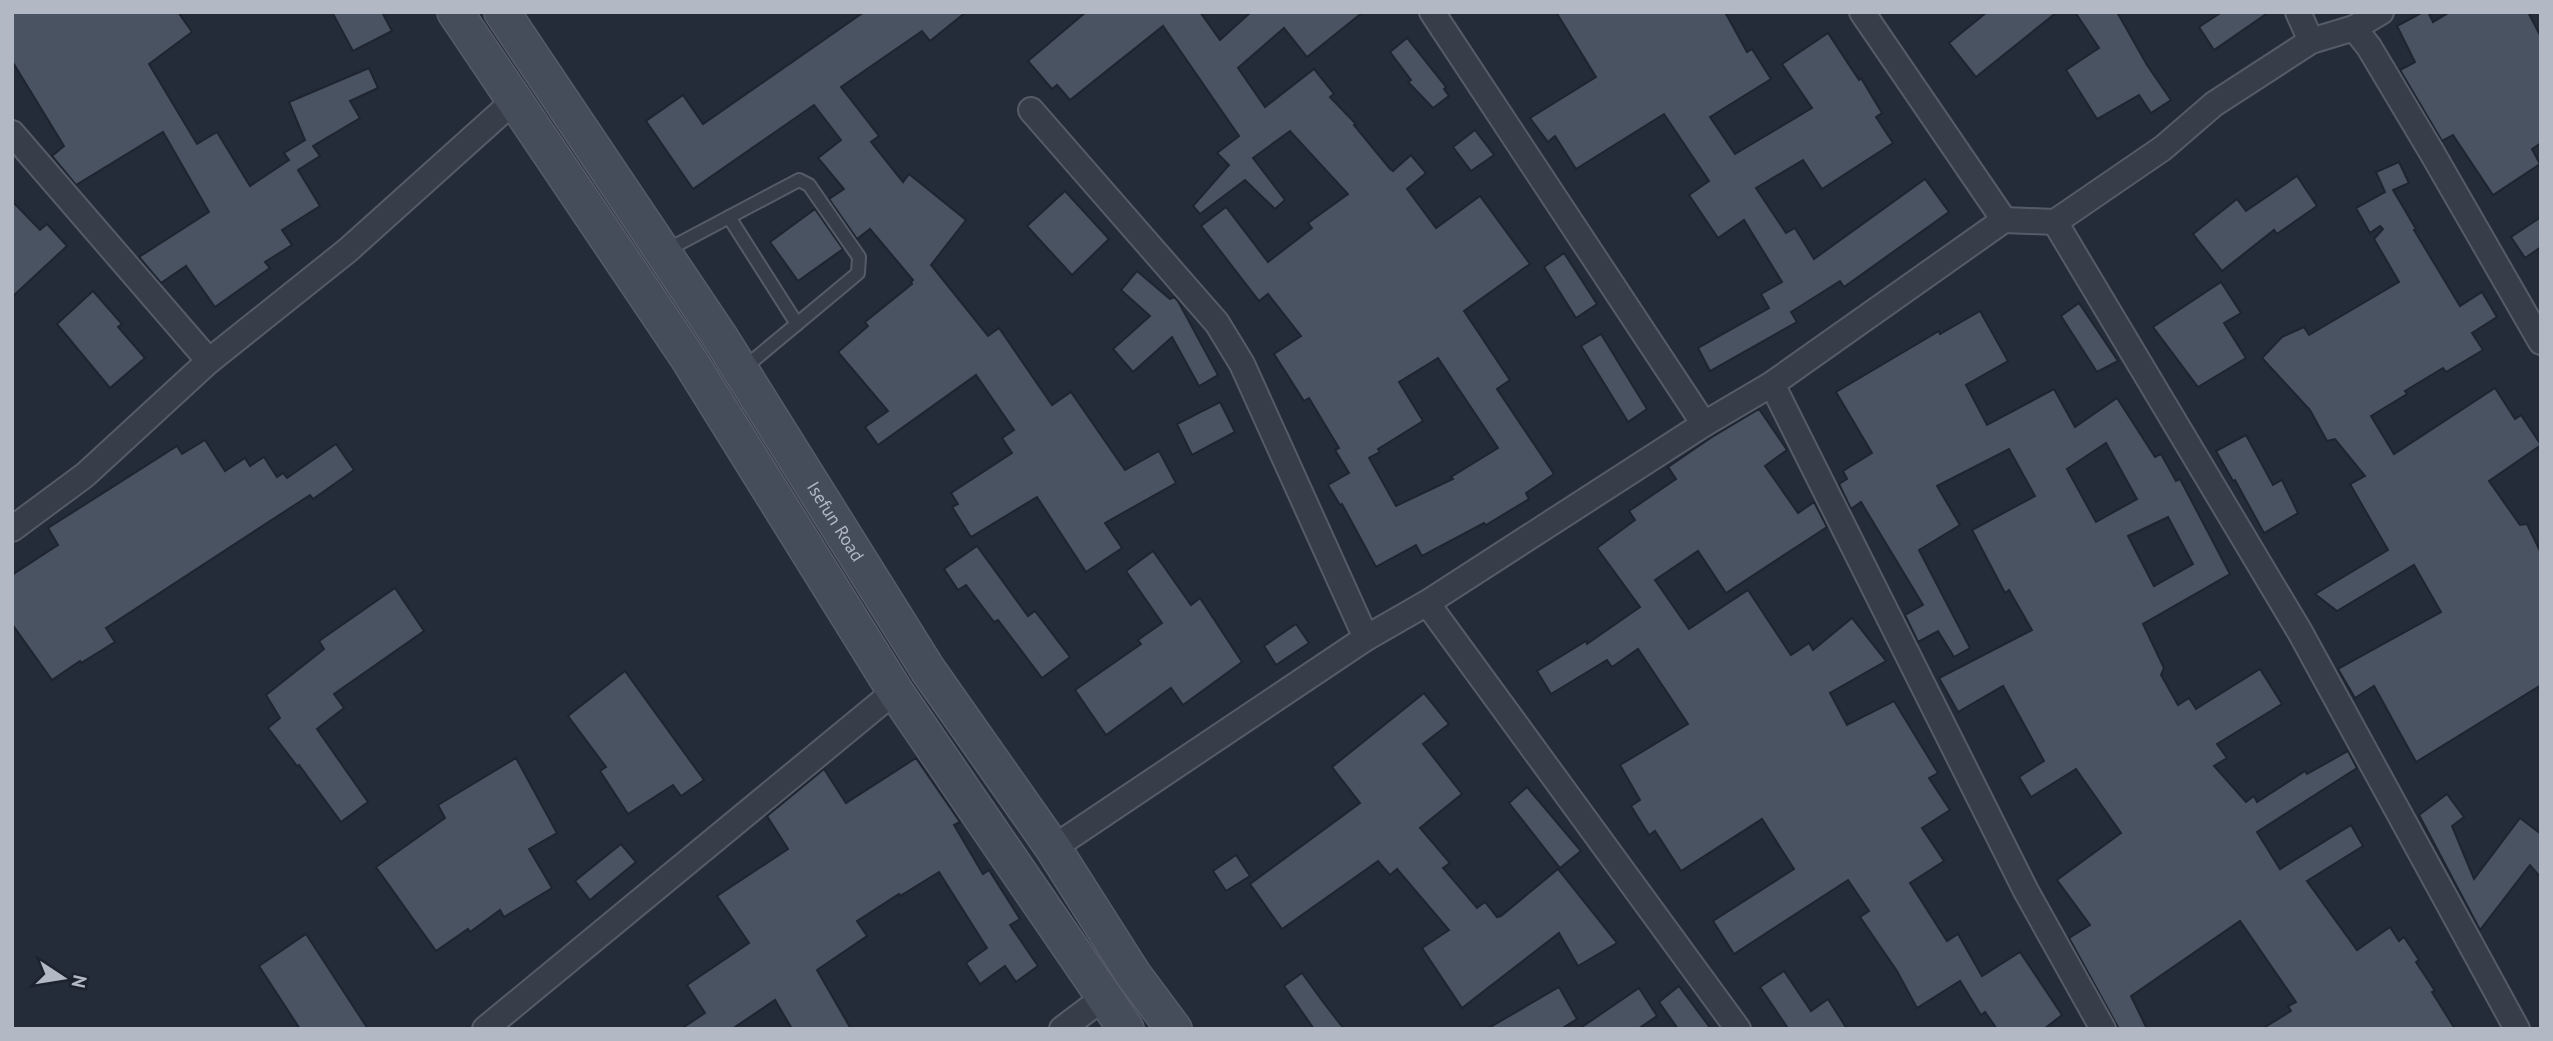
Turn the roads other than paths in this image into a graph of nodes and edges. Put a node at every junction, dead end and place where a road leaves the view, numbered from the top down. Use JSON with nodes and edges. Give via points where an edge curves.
{"nodes":[{"id":1,"x":456,"y":12,"type":"edge"},
{"id":2,"x":502,"y":12,"type":"edge"},
{"id":3,"x":1432,"y":12,"type":"edge"},
{"id":4,"x":1862,"y":12,"type":"edge"},
{"id":5,"x":2298,"y":12,"type":"edge"},
{"id":6,"x":2381,"y":12,"type":"edge"},
{"id":7,"x":2354,"y":28,"type":"junction"},
{"id":8,"x":2311,"y":41,"type":"junction"},
{"id":9,"x":515,"y":100,"type":"junction"},
{"id":10,"x":1031,"y":110,"type":"dead end"},
{"id":11,"x":12,"y":132,"type":"edge"},
{"id":12,"x":729,"y":217,"type":"junction"},
{"id":13,"x":2004,"y":220,"type":"junction"},
{"id":14,"x":2055,"y":222,"type":"junction"},
{"id":15,"x":663,"y":252,"type":"junction"},
{"id":16,"x":797,"y":324,"type":"junction"},
{"id":17,"x":2541,"y":342,"type":"edge"},
{"id":18,"x":209,"y":361,"type":"junction"},
{"id":19,"x":741,"y":371,"type":"junction"},
{"id":20,"x":1772,"y":384,"type":"junction"},
{"id":21,"x":1704,"y":424,"type":"junction"},
{"id":22,"x":12,"y":529,"type":"edge"},
{"id":23,"x":1427,"y":603,"type":"junction"},
{"id":24,"x":1366,"y":638,"type":"junction"},
{"id":25,"x":895,"y":691,"type":"junction"},
{"id":26,"x":1053,"y":848,"type":"junction"},
{"id":27,"x":1102,"y":998,"type":"junction"},
{"id":28,"x":485,"y":1029,"type":"edge"},
{"id":29,"x":1062,"y":1029,"type":"edge"},
{"id":30,"x":1126,"y":1029,"type":"edge"},
{"id":31,"x":1174,"y":1029,"type":"edge"},
{"id":32,"x":1738,"y":1029,"type":"edge"},
{"id":33,"x":2103,"y":1029,"type":"edge"},
{"id":34,"x":2516,"y":1029,"type":"edge"}],
"edges":[{"from":1,"to":9,"type":"street"},
{"from":2,"to":15,"type":"street","name":"Isefun Road"},
{"from":3,"to":21,"type":"street"},
{"from":4,"to":13,"type":"street"},
{"from":5,"to":8,"type":"street"},
{"from":6,"to":7,"type":"street"},
{"from":7,"to":8,"type":"street"},
{"from":7,"to":17,"type":"street"},
{"from":8,"to":14,"type":"street","via":[[2214,104],[2163,148]]},
{"from":9,"to":18,"type":"street","via":[[348,250]]},
{"from":9,"to":25,"type":"street","via":[[688,358]]},
{"from":10,"to":24,"type":"street","via":[[1217,323],[1242,364]]},
{"from":11,"to":18,"type":"street"},
{"from":12,"to":15,"type":"lane"},
{"from":12,"to":16,"type":"lane"},
{"from":12,"to":16,"type":"lane","via":[[799,180],[809,185],[859,257],[858,273]]},
{"from":13,"to":14,"type":"street"},
{"from":13,"to":20,"type":"street"},
{"from":14,"to":34,"type":"street","via":[[2300,632]]},
{"from":15,"to":19,"type":"street","name":"Isefun Road"},
{"from":16,"to":19,"type":"lane"},
{"from":18,"to":22,"type":"street","via":[[85,475]]},
{"from":19,"to":26,"type":"street","name":"Isefun Road","via":[[928,670]]},
{"from":20,"to":21,"type":"street"},
{"from":20,"to":33,"type":"street","via":[[2026,891]]},
{"from":21,"to":23,"type":"street"},
{"from":23,"to":24,"type":"street"},
{"from":23,"to":32,"type":"street"},
{"from":24,"to":26,"type":"street"},
{"from":25,"to":27,"type":"street"},
{"from":25,"to":28,"type":"street"},
{"from":26,"to":31,"type":"street","name":"Isefun Road","via":[[1133,974]]},
{"from":27,"to":29,"type":"street"},
{"from":27,"to":30,"type":"street"}]}
